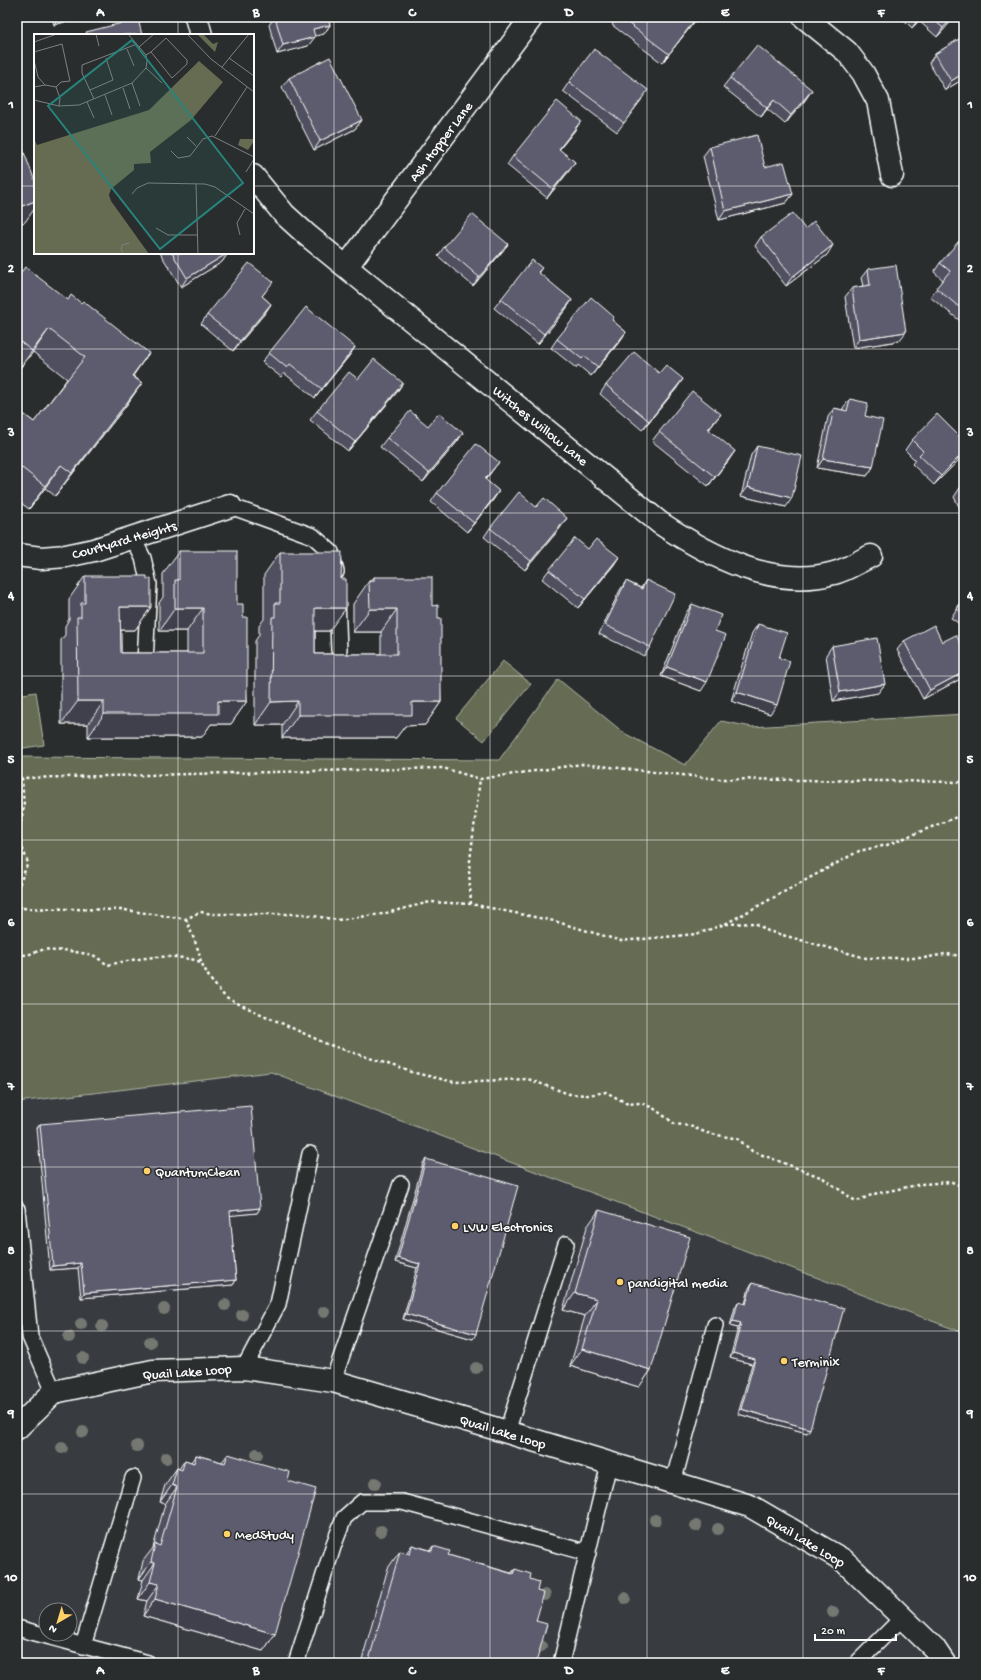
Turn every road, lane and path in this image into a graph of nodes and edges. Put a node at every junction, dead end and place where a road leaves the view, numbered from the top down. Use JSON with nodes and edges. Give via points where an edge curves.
{"nodes":[{"id":1,"x":196,"y":17,"type":"edge"},
{"id":2,"x":532,"y":17,"type":"edge"},
{"id":3,"x":804,"y":17,"type":"edge"},
{"id":4,"x":201,"y":34,"type":"edge"},
{"id":5,"x":892,"y":175,"type":"dead end"},
{"id":6,"x":254,"y":177,"type":"edge"},
{"id":7,"x":347,"y":266,"type":"junction"},
{"id":8,"x":230,"y":506,"type":"joint"},
{"id":9,"x":132,"y":538,"type":"junction"},
{"id":10,"x":17,"y":555,"type":"edge"},
{"id":11,"x":871,"y":556,"type":"dead end"},
{"id":12,"x":340,"y":650,"type":"dead end"},
{"id":13,"x":145,"y":662,"type":"edge"},
{"id":14,"x":480,"y":779,"type":"junction"},
{"id":15,"x":964,"y":782,"type":"edge"},
{"id":16,"x":964,"y":814,"type":"edge"},
{"id":17,"x":17,"y":890,"type":"edge"},
{"id":18,"x":17,"y":900,"type":"edge"},
{"id":19,"x":471,"y":904,"type":"junction"},
{"id":20,"x":17,"y":908,"type":"edge"},
{"id":21,"x":21,"y":908,"type":"junction"},
{"id":22,"x":186,"y":919,"type":"junction"},
{"id":23,"x":725,"y":924,"type":"junction"},
{"id":24,"x":17,"y":954,"type":"edge"},
{"id":25,"x":964,"y":956,"type":"edge"},
{"id":26,"x":201,"y":962,"type":"junction"},
{"id":27,"x":310,"y":1154,"type":"dead end"},
{"id":28,"x":401,"y":1184,"type":"dead end"},
{"id":29,"x":964,"y":1187,"type":"edge"},
{"id":30,"x":17,"y":1209,"type":"edge"},
{"id":31,"x":566,"y":1244,"type":"dead end"},
{"id":32,"x":715,"y":1326,"type":"dead end"},
{"id":33,"x":244,"y":1368,"type":"junction"},
{"id":34,"x":333,"y":1382,"type":"junction"},
{"id":35,"x":54,"y":1392,"type":"junction"},
{"id":36,"x":17,"y":1428,"type":"edge"},
{"id":37,"x":508,"y":1432,"type":"junction"},
{"id":38,"x":609,"y":1464,"type":"junction"},
{"id":39,"x":133,"y":1478,"type":"dead end"},
{"id":40,"x":674,"y":1483,"type":"junction"},
{"id":41,"x":588,"y":1553,"type":"junction"},
{"id":42,"x":903,"y":1617,"type":"junction"},
{"id":43,"x":17,"y":1628,"type":"edge"},
{"id":44,"x":83,"y":1646,"type":"junction"},
{"id":45,"x":148,"y":1663,"type":"edge"},
{"id":46,"x":296,"y":1663,"type":"edge"},
{"id":47,"x":561,"y":1663,"type":"edge"},
{"id":48,"x":857,"y":1663,"type":"edge"},
{"id":49,"x":944,"y":1663,"type":"edge"}],
"edges":[{"from":1,"to":4,"type":"street"},
{"from":2,"to":7,"type":"street","name":"Ash Hopper Lane"},
{"from":3,"to":5,"type":"street","via":[[847,52],[863,72],[878,101]]},
{"from":6,"to":7,"type":"street","name":"Witches Willow Lane","via":[[284,214]]},
{"from":7,"to":11,"type":"street","name":"Witches Willow Lane","via":[[660,523],[693,544],[734,563],[763,572],[802,577],[835,573]]},
{"from":8,"to":9,"type":"street","name":"Courtyard Heights"},
{"from":8,"to":12,"type":"lane","via":[[313,536],[331,552],[336,572]]},
{"from":9,"to":10,"type":"street","name":"Courtyard Heights","via":[[66,556],[41,558]]},
{"from":9,"to":13,"type":"lane","via":[[143,558],[149,584]]},
{"from":14,"to":15,"type":"path","via":[[582,764],[718,779]]},
{"from":14,"to":17,"type":"path","via":[[443,768],[22,778],[24,806],[18,836],[28,863]]},
{"from":14,"to":19,"type":"path","via":[[469,869]]},
{"from":16,"to":23,"type":"path","via":[[887,845],[859,851]]},
{"from":18,"to":21,"type":"path"},
{"from":19,"to":22,"type":"path","via":[[430,902],[382,914],[338,920],[303,914],[200,912]]},
{"from":19,"to":23,"type":"path","via":[[554,921],[621,941],[698,934]]},
{"from":20,"to":21,"type":"path"},
{"from":21,"to":22,"type":"path","via":[[125,910]]},
{"from":22,"to":26,"type":"path"},
{"from":23,"to":25,"type":"path","via":[[754,923],[768,931],[866,958],[924,958],[945,954]]},
{"from":24,"to":26,"type":"path","via":[[27,955],[46,949],[55,952],[64,950],[93,955],[108,965],[171,956]]},
{"from":26,"to":29,"type":"path","via":[[210,979],[226,998],[327,1044],[415,1073],[454,1082],[528,1079],[569,1094],[606,1092],[628,1104],[641,1103],[652,1108],[674,1124],[738,1139],[752,1151],[823,1178],[857,1201],[874,1194],[922,1184],[952,1182]]},
{"from":27,"to":33,"type":"lane","via":[[278,1304]]},
{"from":28,"to":34,"type":"lane"},
{"from":30,"to":35,"type":"lane","via":[[30,1337]]},
{"from":31,"to":37,"type":"lane"},
{"from":32,"to":40,"type":"lane"},
{"from":33,"to":34,"type":"street","name":"Quail Lake Loop"},
{"from":33,"to":35,"type":"street","name":"Quail Lake Loop","via":[[153,1371]]},
{"from":34,"to":37,"type":"street","name":"Quail Lake Loop"},
{"from":35,"to":36,"type":"street"},
{"from":37,"to":38,"type":"street","name":"Quail Lake Loop"},
{"from":38,"to":40,"type":"street","name":"Quail Lake Loop"},
{"from":38,"to":41,"type":"lane"},
{"from":39,"to":44,"type":"lane"},
{"from":40,"to":42,"type":"street","name":"Quail Lake Loop","via":[[750,1506],[843,1560]]},
{"from":41,"to":46,"type":"lane","via":[[402,1502],[362,1502],[344,1518]]},
{"from":41,"to":47,"type":"lane"},
{"from":42,"to":48,"type":"lane"},
{"from":42,"to":49,"type":"street","name":"Quail Lake Loop","via":[[934,1648]]},
{"from":43,"to":44,"type":"lane"},
{"from":44,"to":45,"type":"lane"}]}
